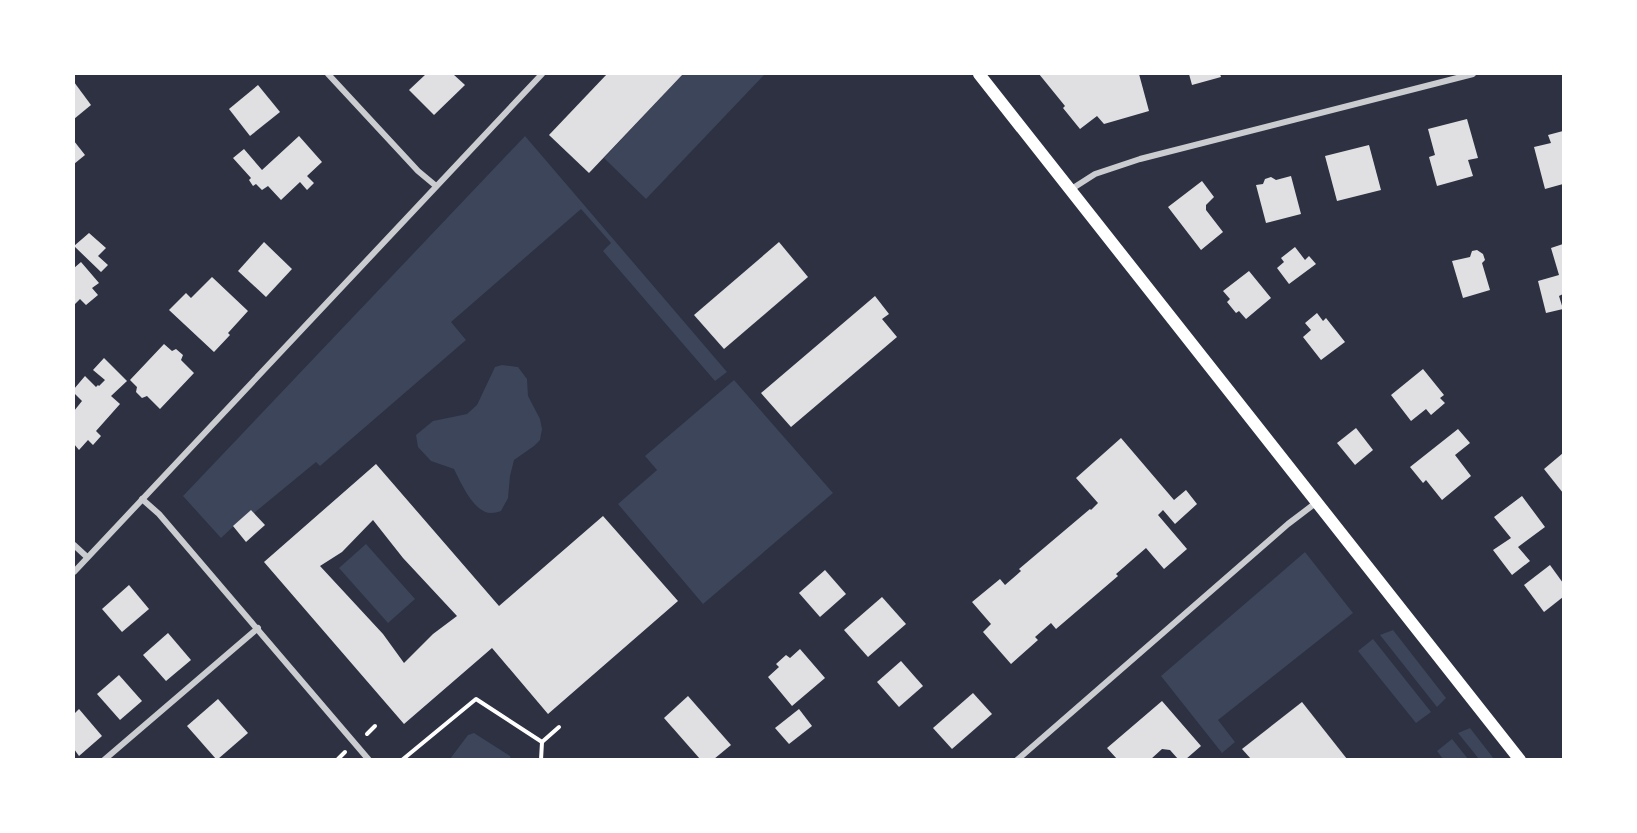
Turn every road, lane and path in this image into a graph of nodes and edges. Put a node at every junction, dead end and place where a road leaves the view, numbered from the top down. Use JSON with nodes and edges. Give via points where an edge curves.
{"nodes":[{"id":1,"x":328,"y":74,"type":"edge"},
{"id":2,"x":542,"y":74,"type":"edge"},
{"id":3,"x":979,"y":74,"type":"edge"},
{"id":4,"x":1473,"y":74,"type":"edge"},
{"id":5,"x":436,"y":186,"type":"junction"},
{"id":6,"x":1070,"y":190,"type":"junction"},
{"id":7,"x":142,"y":499,"type":"junction"},
{"id":8,"x":1317,"y":502,"type":"junction"},
{"id":9,"x":74,"y":545,"type":"edge"},
{"id":10,"x":87,"y":557,"type":"junction"},
{"id":11,"x":74,"y":572,"type":"edge"},
{"id":12,"x":258,"y":628,"type":"junction"},
{"id":13,"x":559,"y":727,"type":"dead end"},
{"id":14,"x":542,"y":742,"type":"junction"},
{"id":15,"x":104,"y":759,"type":"edge"},
{"id":16,"x":369,"y":759,"type":"edge"},
{"id":17,"x":402,"y":759,"type":"edge"},
{"id":18,"x":541,"y":759,"type":"edge"},
{"id":19,"x":1017,"y":759,"type":"edge"},
{"id":20,"x":1520,"y":759,"type":"edge"}],
"edges":[{"from":1,"to":5,"type":"street"},
{"from":2,"to":5,"type":"street"},
{"from":3,"to":6,"type":"main road"},
{"from":4,"to":6,"type":"street","via":[[1140,159],[1095,174]]},
{"from":5,"to":7,"type":"street"},
{"from":6,"to":8,"type":"main road"},
{"from":7,"to":10,"type":"street"},
{"from":7,"to":12,"type":"street"},
{"from":8,"to":19,"type":"street"},
{"from":8,"to":20,"type":"main road"},
{"from":9,"to":10,"type":"street"},
{"from":10,"to":11,"type":"street"},
{"from":12,"to":15,"type":"street"},
{"from":12,"to":16,"type":"street"},
{"from":13,"to":14,"type":"path"},
{"from":14,"to":17,"type":"path","via":[[476,699]]},
{"from":14,"to":18,"type":"path"}]}
